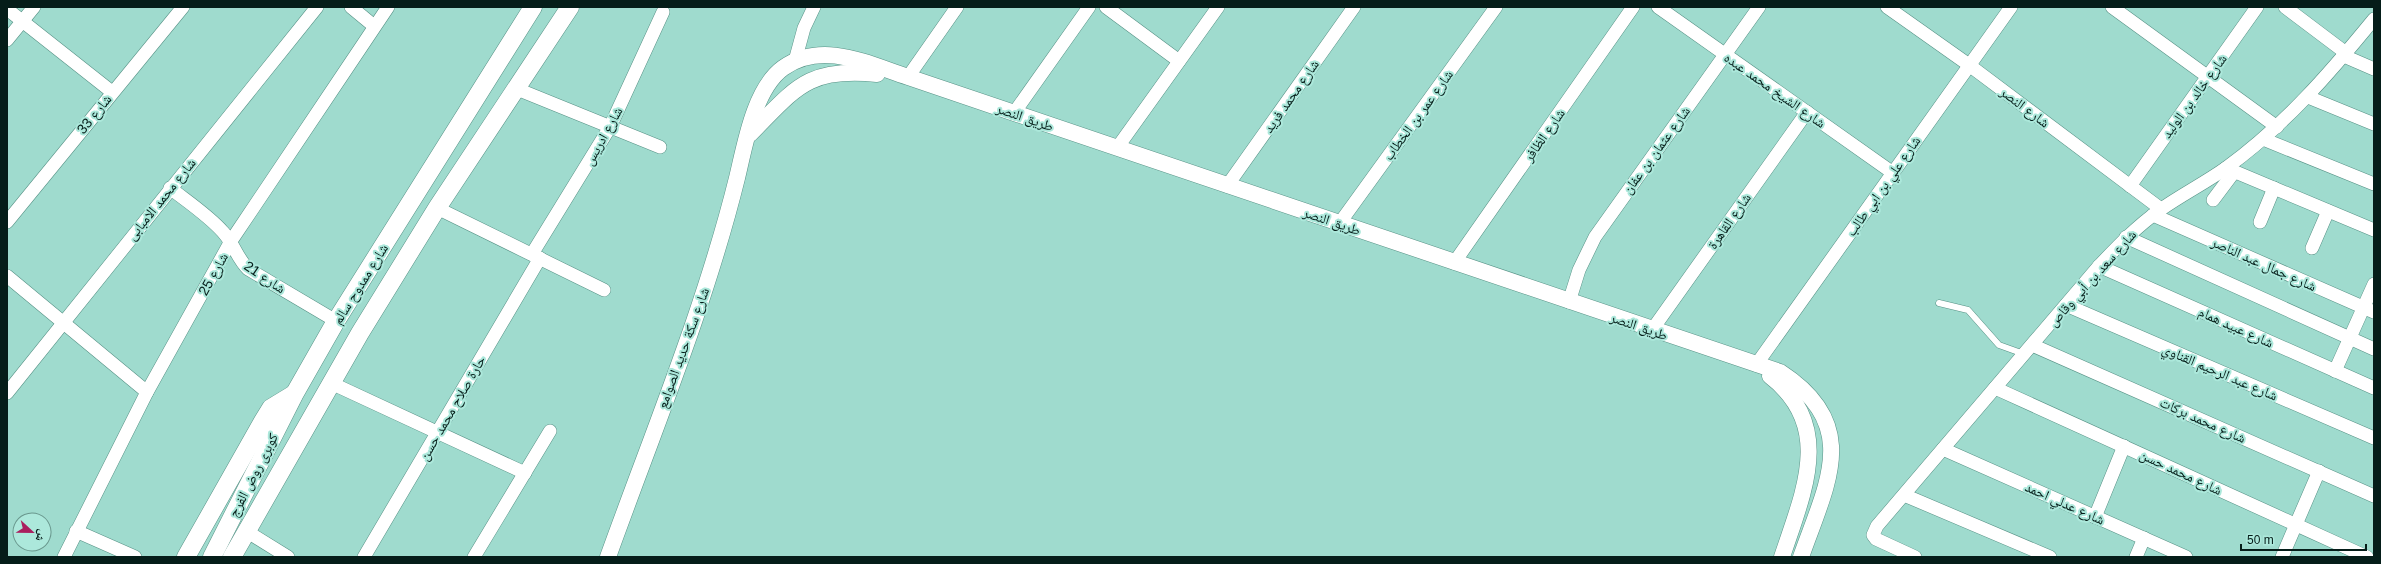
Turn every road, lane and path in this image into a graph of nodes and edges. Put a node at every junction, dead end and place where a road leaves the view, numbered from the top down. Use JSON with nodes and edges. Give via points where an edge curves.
{"nodes":[{"id":1,"x":34,"y":7,"type":"edge"},
{"id":2,"x":183,"y":7,"type":"edge"},
{"id":3,"x":317,"y":7,"type":"edge"},
{"id":4,"x":351,"y":7,"type":"edge"},
{"id":5,"x":388,"y":7,"type":"edge"},
{"id":6,"x":570,"y":7,"type":"edge"},
{"id":7,"x":814,"y":7,"type":"edge"},
{"id":8,"x":957,"y":7,"type":"edge"},
{"id":9,"x":1089,"y":7,"type":"edge"},
{"id":10,"x":1106,"y":7,"type":"edge"},
{"id":11,"x":1218,"y":7,"type":"edge"},
{"id":12,"x":1354,"y":7,"type":"edge"},
{"id":13,"x":1496,"y":7,"type":"edge"},
{"id":14,"x":1634,"y":7,"type":"edge"},
{"id":15,"x":1658,"y":7,"type":"edge"},
{"id":16,"x":1759,"y":7,"type":"edge"},
{"id":17,"x":1887,"y":7,"type":"edge"},
{"id":18,"x":2011,"y":7,"type":"edge"},
{"id":19,"x":2112,"y":7,"type":"edge"},
{"id":20,"x":2257,"y":7,"type":"edge"},
{"id":21,"x":2285,"y":7,"type":"edge"},
{"id":22,"x":531,"y":8,"type":"edge"},
{"id":23,"x":7,"y":9,"type":"edge"},
{"id":24,"x":663,"y":12,"type":"dead end"},
{"id":25,"x":2130,"y":12,"type":"edge"},
{"id":26,"x":2374,"y":19,"type":"edge"},
{"id":27,"x":22,"y":21,"type":"junction"},
{"id":28,"x":374,"y":26,"type":"junction"},
{"id":29,"x":7,"y":40,"type":"edge"},
{"id":30,"x":1725,"y":54,"type":"junction"},
{"id":31,"x":2345,"y":55,"type":"junction"},
{"id":32,"x":795,"y":61,"type":"junction"},
{"id":33,"x":1179,"y":61,"type":"junction"},
{"id":34,"x":1970,"y":65,"type":"junction"},
{"id":35,"x":2374,"y":69,"type":"edge"},
{"id":36,"x":908,"y":77,"type":"junction"},
{"id":37,"x":2208,"y":77,"type":"junction"},
{"id":38,"x":517,"y":88,"type":"junction"},
{"id":39,"x":112,"y":92,"type":"junction"},
{"id":40,"x":2308,"y":97,"type":"junction"},
{"id":41,"x":1807,"y":112,"type":"junction"},
{"id":42,"x":1014,"y":114,"type":"junction"},
{"id":43,"x":2374,"y":124,"type":"edge"},
{"id":44,"x":610,"y":127,"type":"junction"},
{"id":45,"x":2277,"y":127,"type":"junction"},
{"id":46,"x":747,"y":136,"type":"junction"},
{"id":47,"x":2262,"y":139,"type":"junction"},
{"id":48,"x":660,"y":147,"type":"dead end"},
{"id":49,"x":1117,"y":148,"type":"junction"},
{"id":50,"x":2230,"y":170,"type":"junction"},
{"id":51,"x":1893,"y":173,"type":"junction"},
{"id":52,"x":2374,"y":184,"type":"edge"},
{"id":53,"x":1227,"y":186,"type":"junction"},
{"id":54,"x":2130,"y":186,"type":"junction"},
{"id":55,"x":170,"y":188,"type":"junction"},
{"id":56,"x":2274,"y":188,"type":"junction"},
{"id":57,"x":2213,"y":200,"type":"dead end"},
{"id":58,"x":437,"y":208,"type":"junction"},
{"id":59,"x":2328,"y":211,"type":"junction"},
{"id":60,"x":2157,"y":212,"type":"junction"},
{"id":61,"x":7,"y":222,"type":"edge"},
{"id":62,"x":2260,"y":222,"type":"dead end"},
{"id":63,"x":1339,"y":224,"type":"junction"},
{"id":64,"x":2374,"y":230,"type":"edge"},
{"id":65,"x":2126,"y":237,"type":"junction"},
{"id":66,"x":231,"y":241,"type":"junction"},
{"id":67,"x":2312,"y":248,"type":"dead end"},
{"id":68,"x":536,"y":256,"type":"junction"},
{"id":69,"x":1454,"y":263,"type":"junction"},
{"id":70,"x":2099,"y":266,"type":"junction"},
{"id":71,"x":7,"y":276,"type":"edge"},
{"id":72,"x":2374,"y":284,"type":"edge"},
{"id":73,"x":604,"y":290,"type":"dead end"},
{"id":74,"x":1569,"y":302,"type":"junction"},
{"id":75,"x":1939,"y":304,"type":"dead end"},
{"id":76,"x":2066,"y":305,"type":"junction"},
{"id":77,"x":2369,"y":310,"type":"edge"},
{"id":78,"x":336,"y":321,"type":"junction"},
{"id":79,"x":63,"y":322,"type":"junction"},
{"id":80,"x":1652,"y":330,"type":"junction"},
{"id":81,"x":2350,"y":338,"type":"junction"},
{"id":82,"x":2028,"y":349,"type":"junction"},
{"id":83,"x":2374,"y":349,"type":"edge"},
{"id":84,"x":1756,"y":365,"type":"junction"},
{"id":85,"x":2335,"y":371,"type":"junction"},
{"id":86,"x":331,"y":383,"type":"junction"},
{"id":87,"x":1995,"y":388,"type":"junction"},
{"id":88,"x":2374,"y":388,"type":"edge"},
{"id":89,"x":147,"y":392,"type":"junction"},
{"id":90,"x":7,"y":393,"type":"edge"},
{"id":91,"x":295,"y":393,"type":"junction"},
{"id":92,"x":550,"y":431,"type":"dead end"},
{"id":93,"x":438,"y":432,"type":"junction"},
{"id":94,"x":2374,"y":438,"type":"edge"},
{"id":95,"x":2124,"y":446,"type":"junction"},
{"id":96,"x":1943,"y":449,"type":"junction"},
{"id":97,"x":2318,"y":472,"type":"junction"},
{"id":98,"x":525,"y":473,"type":"junction"},
{"id":99,"x":1904,"y":494,"type":"junction"},
{"id":100,"x":2374,"y":496,"type":"edge"},
{"id":101,"x":2096,"y":517,"type":"junction"},
{"id":102,"x":2296,"y":525,"type":"junction"},
{"id":103,"x":76,"y":531,"type":"junction"},
{"id":104,"x":246,"y":531,"type":"junction"},
{"id":105,"x":2144,"y":538,"type":"junction"},
{"id":106,"x":64,"y":557,"type":"edge"},
{"id":107,"x":135,"y":557,"type":"edge"},
{"id":108,"x":186,"y":557,"type":"edge"},
{"id":109,"x":212,"y":557,"type":"edge"},
{"id":110,"x":232,"y":557,"type":"edge"},
{"id":111,"x":288,"y":557,"type":"edge"},
{"id":112,"x":364,"y":557,"type":"edge"},
{"id":113,"x":474,"y":557,"type":"edge"},
{"id":114,"x":608,"y":557,"type":"edge"},
{"id":115,"x":1782,"y":557,"type":"edge"},
{"id":116,"x":1801,"y":557,"type":"edge"},
{"id":117,"x":1915,"y":557,"type":"edge"},
{"id":118,"x":2050,"y":557,"type":"edge"},
{"id":119,"x":2136,"y":557,"type":"edge"},
{"id":120,"x":2186,"y":557,"type":"edge"},
{"id":121,"x":2282,"y":557,"type":"edge"},
{"id":122,"x":2367,"y":557,"type":"edge"}],
"edges":[{"from":1,"to":27,"type":"street"},
{"from":2,"to":39,"type":"street","name":"شارع 33"},
{"from":3,"to":55,"type":"street","name":"شارع محمد الامبابى"},
{"from":4,"to":28,"type":"street"},
{"from":5,"to":28,"type":"street","name":"شارع 25"},
{"from":6,"to":38,"type":"main road","name":"شارع ممدوح سالم"},
{"from":7,"to":32,"type":"street","via":[[804,28]]},
{"from":8,"to":36,"type":"street"},
{"from":9,"to":42,"type":"street"},
{"from":10,"to":33,"type":"street"},
{"from":11,"to":33,"type":"street"},
{"from":12,"to":53,"type":"street","name":"شارع محمد فريد"},
{"from":13,"to":63,"type":"street","name":"شارع عمر بن الخطاب"},
{"from":14,"to":69,"type":"street","name":"شارع الظافر"},
{"from":15,"to":30,"type":"street","name":"شارع الشيخ محمد عبده"},
{"from":16,"to":30,"type":"street","name":"شارع عثمان بن عفان"},
{"from":17,"to":34,"type":"street","name":"شارع النصر"},
{"from":18,"to":34,"type":"street","name":"شارع علي بن ابي طالب"},
{"from":19,"to":25,"type":"street"},
{"from":20,"to":37,"type":"street","name":"شارع خالد بن الوليد"},
{"from":21,"to":31,"type":"street"},
{"from":22,"to":78,"type":"main road","name":"شارع ممدوح سالم"},
{"from":23,"to":27,"type":"street"},
{"from":24,"to":44,"type":"street","name":"شارع ادريس"},
{"from":25,"to":37,"type":"street"},
{"from":26,"to":31,"type":"street","name":"شارع سعد بن أبي وقاص"},
{"from":27,"to":29,"type":"street"},
{"from":27,"to":39,"type":"street"},
{"from":28,"to":66,"type":"street","name":"شارع 25"},
{"from":30,"to":41,"type":"street","name":"شارع الشيخ محمد عبده"},
{"from":30,"to":74,"type":"street","name":"شارع عثمان بن عفان","via":[[1595,237],[1579,270]]},
{"from":31,"to":35,"type":"street"},
{"from":31,"to":40,"type":"street","name":"شارع سعد بن أبي وقاص"},
{"from":32,"to":36,"type":"street","name":"شارع سكة حديد الصوامع","via":[[823,54],[837,55]]},
{"from":32,"to":46,"type":"street","name":"شارع سكة حديد الصوامع","via":[[782,68],[763,91]]},
{"from":33,"to":49,"type":"street"},
{"from":34,"to":51,"type":"street","name":"شارع علي بن ابي طالب"},
{"from":34,"to":54,"type":"street","name":"شارع النصر"},
{"from":36,"to":42,"type":"street","name":"طريق النصر"},
{"from":36,"to":46,"type":"street","via":[[851,72],[825,74],[802,85]]},
{"from":37,"to":45,"type":"street"},
{"from":37,"to":54,"type":"street","name":"شارع خالد بن الوليد"},
{"from":38,"to":44,"type":"street"},
{"from":38,"to":58,"type":"main road","name":"شارع ممدوح سالم"},
{"from":39,"to":61,"type":"street","name":"شارع 33"},
{"from":40,"to":43,"type":"street"},
{"from":40,"to":45,"type":"street","name":"شارع سعد بن أبي وقاص"},
{"from":41,"to":51,"type":"street","name":"شارع الشيخ محمد عبده"},
{"from":41,"to":80,"type":"street","name":"شارع القاهرة"},
{"from":42,"to":49,"type":"street","name":"طريق النصر"},
{"from":44,"to":48,"type":"street"},
{"from":44,"to":68,"type":"street","name":"شارع ادريس"},
{"from":45,"to":47,"type":"street","name":"شارع سعد بن أبي وقاص"},
{"from":46,"to":114,"type":"street","name":"شارع سكة حديد الصوامع","via":[[734,190],[702,297]]},
{"from":47,"to":50,"type":"street","name":"شارع سعد بن أبي وقاص"},
{"from":47,"to":52,"type":"street"},
{"from":49,"to":53,"type":"street","name":"طريق النصر"},
{"from":50,"to":56,"type":"street"},
{"from":50,"to":57,"type":"street"},
{"from":50,"to":60,"type":"street","name":"شارع سعد بن أبي وقاص"},
{"from":51,"to":84,"type":"street","name":"شارع علي بن ابي طالب"},
{"from":53,"to":63,"type":"street","name":"طريق النصر"},
{"from":54,"to":60,"type":"street","name":"شارع النصر"},
{"from":55,"to":66,"type":"street","name":"شارع 21","via":[[222,230]]},
{"from":55,"to":79,"type":"street","name":"شارع محمد الامبابى"},
{"from":56,"to":59,"type":"street"},
{"from":56,"to":62,"type":"street"},
{"from":58,"to":68,"type":"street"},
{"from":58,"to":86,"type":"main road","name":"شارع ممدوح سالم"},
{"from":59,"to":64,"type":"street"},
{"from":59,"to":67,"type":"street"},
{"from":60,"to":65,"type":"street","name":"شارع سعد بن أبي وقاص"},
{"from":60,"to":77,"type":"street","name":"شارع جمال عبد الناصر"},
{"from":63,"to":69,"type":"street","name":"طريق النصر"},
{"from":65,"to":70,"type":"street","name":"شارع سعد بن أبي وقاص"},
{"from":65,"to":81,"type":"street"},
{"from":66,"to":78,"type":"street","name":"شارع 21","via":[[241,262],[248,269]]},
{"from":66,"to":89,"type":"street","name":"شارع 25"},
{"from":68,"to":73,"type":"street"},
{"from":68,"to":93,"type":"street","name":"حارة صلاح محمد حسن"},
{"from":69,"to":74,"type":"street","name":"طريق النصر"},
{"from":70,"to":76,"type":"street","name":"شارع سعد بن أبي وقاص"},
{"from":70,"to":85,"type":"street","name":"شارع عبيد همام"},
{"from":71,"to":79,"type":"street"},
{"from":72,"to":77,"type":"street"},
{"from":74,"to":80,"type":"street","name":"طريق النصر"},
{"from":75,"to":82,"type":"lane","via":[[1968,310],[1999,345]]},
{"from":76,"to":82,"type":"street","name":"شارع سعد بن أبي وقاص"},
{"from":76,"to":94,"type":"street","name":"شارع عبد الرحيم القناوي"},
{"from":77,"to":81,"type":"street"},
{"from":78,"to":91,"type":"main road","name":"شارع ممدوح سالم"},
{"from":79,"to":89,"type":"street"},
{"from":79,"to":90,"type":"street","name":"شارع محمد الامبابى"},
{"from":80,"to":84,"type":"street","name":"طريق النصر"},
{"from":81,"to":83,"type":"street"},
{"from":81,"to":85,"type":"street"},
{"from":82,"to":87,"type":"street","name":"شارع سعد بن أبي وقاص"},
{"from":82,"to":97,"type":"street","name":"شارع محمد بركات"},
{"from":84,"to":115,"type":"street","name":"طريق النصر","via":[[1785,387],[1804,419],[1810,455],[1804,491]]},
{"from":84,"to":116,"type":"street","name":"طريق النصر","via":[[1780,372],[1802,386],[1819,406],[1829,429],[1832,455],[1828,480]]},
{"from":85,"to":88,"type":"street","name":"شارع عبيد همام"},
{"from":86,"to":93,"type":"street"},
{"from":86,"to":104,"type":"main road","name":"شارع ممدوح سالم"},
{"from":87,"to":95,"type":"street","name":"شارع محمد حسن"},
{"from":87,"to":96,"type":"street","name":"شارع سعد بن أبي وقاص"},
{"from":89,"to":103,"type":"street","name":"شارع 25"},
{"from":91,"to":108,"type":"main road","name":"شارع ممدوح سالم","via":[[271,408]]},
{"from":91,"to":109,"type":"main road","name":"كوبرى روض الفرج"},
{"from":92,"to":98,"type":"street"},
{"from":93,"to":98,"type":"street"},
{"from":93,"to":112,"type":"street","name":"حارة صلاح محمد حسن"},
{"from":95,"to":101,"type":"street"},
{"from":95,"to":102,"type":"street","name":"شارع محمد حسن"},
{"from":96,"to":99,"type":"street","name":"شارع سعد بن أبي وقاص"},
{"from":96,"to":101,"type":"street","name":"شارع عدلي احمد"},
{"from":97,"to":100,"type":"street","name":"شارع محمد بركات"},
{"from":97,"to":102,"type":"street"},
{"from":98,"to":113,"type":"street"},
{"from":99,"to":117,"type":"street","name":"شارع سعد بن أبي وقاص","via":[[1877,526],[1874,535],[1880,542]]},
{"from":99,"to":118,"type":"street"},
{"from":101,"to":105,"type":"street","name":"شارع عدلي احمد"},
{"from":102,"to":121,"type":"street"},
{"from":102,"to":122,"type":"street","name":"شارع محمد حسن"},
{"from":103,"to":106,"type":"street","name":"شارع 25"},
{"from":103,"to":107,"type":"street"},
{"from":104,"to":110,"type":"main road","name":"شارع ممدوح سالم"},
{"from":104,"to":111,"type":"street"},
{"from":105,"to":119,"type":"street"},
{"from":105,"to":120,"type":"street","name":"شارع عدلي احمد"}]}
